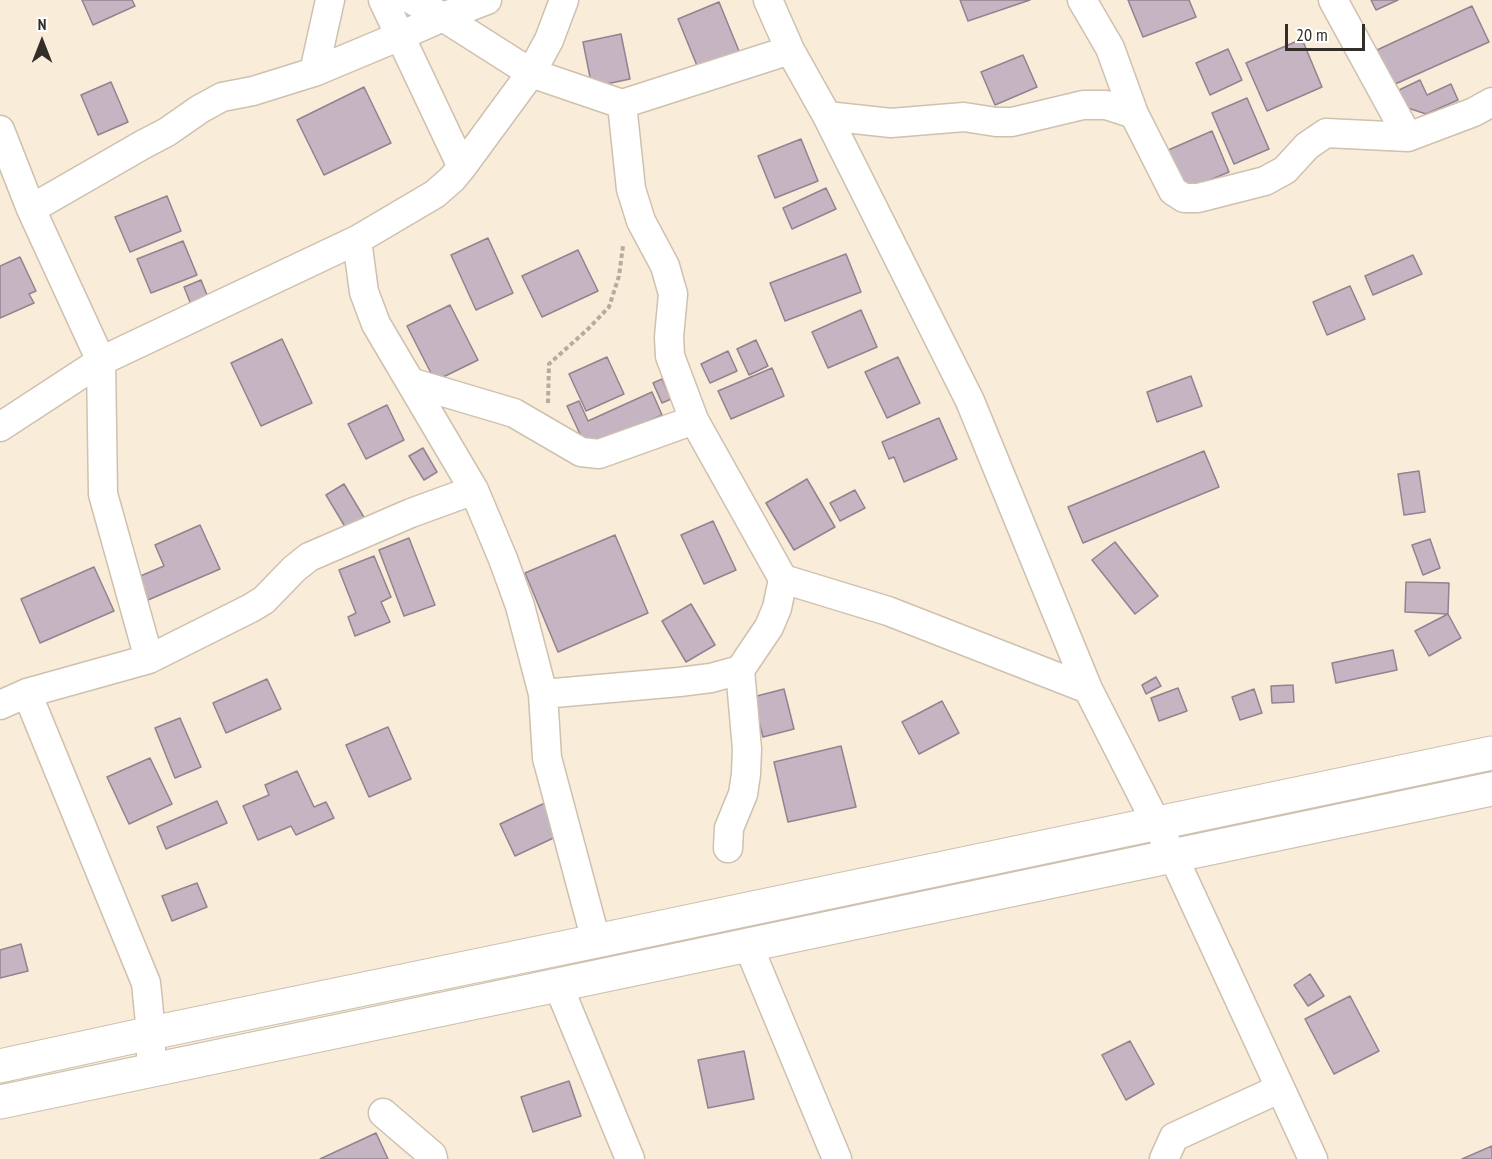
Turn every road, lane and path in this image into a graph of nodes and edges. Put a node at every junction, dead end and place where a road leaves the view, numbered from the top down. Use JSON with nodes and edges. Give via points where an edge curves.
{"nodes":[{"id":1,"x":330,"y":0,"type":"edge"},
{"id":2,"x":383,"y":0,"type":"edge"},
{"id":3,"x":412,"y":0,"type":"edge"},
{"id":4,"x":487,"y":0,"type":"edge"},
{"id":5,"x":564,"y":0,"type":"edge"},
{"id":6,"x":768,"y":0,"type":"edge"},
{"id":7,"x":1082,"y":0,"type":"edge"},
{"id":8,"x":1333,"y":0,"type":"edge"},
{"id":9,"x":443,"y":16,"type":"junction"},
{"id":10,"x":400,"y":36,"type":"junction"},
{"id":11,"x":790,"y":50,"type":"junction"},
{"id":12,"x":314,"y":72,"type":"junction"},
{"id":13,"x":531,"y":73,"type":"junction"},
{"id":14,"x":1492,"y":102,"type":"edge"},
{"id":15,"x":622,"y":104,"type":"junction"},
{"id":16,"x":1134,"y":114,"type":"junction"},
{"id":17,"x":827,"y":116,"type":"junction"},
{"id":18,"x":0,"y":130,"type":"edge"},
{"id":19,"x":1408,"y":137,"type":"junction"},
{"id":20,"x":462,"y":167,"type":"junction"},
{"id":21,"x":31,"y":209,"type":"junction"},
{"id":22,"x":357,"y":240,"type":"junction"},
{"id":23,"x":623,"y":243,"type":"dead end"},
{"id":24,"x":101,"y":360,"type":"junction"},
{"id":25,"x":412,"y":383,"type":"junction"},
{"id":26,"x":548,"y":413,"type":"dead end"},
{"id":27,"x":694,"y":420,"type":"junction"},
{"id":28,"x":0,"y":427,"type":"edge"},
{"id":29,"x":474,"y":490,"type":"junction"},
{"id":30,"x":783,"y":579,"type":"junction"},
{"id":31,"x":149,"y":659,"type":"junction"},
{"id":32,"x":740,"y":670,"type":"junction"},
{"id":33,"x":1088,"y":690,"type":"junction"},
{"id":34,"x":27,"y":693,"type":"junction"},
{"id":35,"x":543,"y":694,"type":"junction"},
{"id":36,"x":0,"y":705,"type":"edge"},
{"id":37,"x":1492,"y":753,"type":"edge"},
{"id":38,"x":1492,"y":789,"type":"edge"},
{"id":39,"x":1157,"y":823,"type":"junction"},
{"id":40,"x":728,"y":849,"type":"dead end"},
{"id":41,"x":1173,"y":856,"type":"junction"},
{"id":42,"x":596,"y":941,"type":"junction"},
{"id":43,"x":748,"y":945,"type":"junction"},
{"id":44,"x":558,"y":985,"type":"junction"},
{"id":45,"x":151,"y":1033,"type":"junction"},
{"id":46,"x":0,"y":1066,"type":"edge"},
{"id":47,"x":151,"y":1069,"type":"junction"},
{"id":48,"x":1279,"y":1089,"type":"junction"},
{"id":49,"x":0,"y":1102,"type":"edge"},
{"id":50,"x":383,"y":1113,"type":"dead end"},
{"id":51,"x":434,"y":1159,"type":"edge"},
{"id":52,"x":630,"y":1159,"type":"edge"},
{"id":53,"x":837,"y":1159,"type":"edge"},
{"id":54,"x":1164,"y":1159,"type":"edge"},
{"id":55,"x":1313,"y":1159,"type":"edge"}],
"edges":[{"from":1,"to":12,"type":"street"},
{"from":2,"to":10,"type":"street"},
{"from":3,"to":9,"type":"street"},
{"from":4,"to":9,"type":"street"},
{"from":5,"to":13,"type":"street"},
{"from":6,"to":11,"type":"street"},
{"from":7,"to":16,"type":"street","via":[[1110,48]]},
{"from":8,"to":19,"type":"street"},
{"from":9,"to":10,"type":"street"},
{"from":9,"to":13,"type":"street"},
{"from":10,"to":12,"type":"street"},
{"from":10,"to":20,"type":"street"},
{"from":11,"to":15,"type":"street"},
{"from":11,"to":17,"type":"street"},
{"from":12,"to":21,"type":"street","via":[[222,97]]},
{"from":13,"to":15,"type":"street"},
{"from":13,"to":20,"type":"street"},
{"from":14,"to":19,"type":"street"},
{"from":15,"to":27,"type":"street","via":[[631,189],[640,221],[665,266],[673,294],[670,356]]},
{"from":16,"to":17,"type":"street","via":[[1106,105],[1083,105],[1012,122],[964,117],[891,123]]},
{"from":16,"to":19,"type":"street","via":[[1173,191],[1184,198],[1265,181],[1285,170],[1326,133]]},
{"from":17,"to":33,"type":"street","via":[[970,401]]},
{"from":18,"to":21,"type":"street"},
{"from":20,"to":22,"type":"street","via":[[435,194]]},
{"from":21,"to":24,"type":"street"},
{"from":22,"to":24,"type":"street"},
{"from":22,"to":25,"type":"street","via":[[364,292],[376,324]]},
{"from":23,"to":26,"type":"path","via":[[619,276],[609,307],[549,364]]},
{"from":24,"to":28,"type":"street"},
{"from":24,"to":31,"type":"street","via":[[103,494]]},
{"from":25,"to":27,"type":"street","via":[[514,413],[581,452],[599,454]]},
{"from":25,"to":29,"type":"street"},
{"from":27,"to":30,"type":"street"},
{"from":29,"to":31,"type":"street","via":[[309,557],[264,600]]},
{"from":29,"to":35,"type":"street","via":[[520,606]]},
{"from":30,"to":32,"type":"street","via":[[769,627]]},
{"from":30,"to":33,"type":"street","via":[[888,611]]},
{"from":31,"to":34,"type":"street"},
{"from":32,"to":35,"type":"street","via":[[680,682]]},
{"from":32,"to":40,"type":"street","via":[[746,774],[743,794],[729,828]]},
{"from":33,"to":39,"type":"street"},
{"from":34,"to":36,"type":"street"},
{"from":34,"to":45,"type":"street","via":[[146,983]]},
{"from":35,"to":42,"type":"street","via":[[548,758]]},
{"from":37,"to":39,"type":"main road"},
{"from":38,"to":41,"type":"main road"},
{"from":39,"to":41,"type":"street"},
{"from":39,"to":42,"type":"main road"},
{"from":41,"to":43,"type":"main road"},
{"from":41,"to":48,"type":"street"},
{"from":42,"to":45,"type":"main road"},
{"from":43,"to":44,"type":"main road"},
{"from":43,"to":53,"type":"street"},
{"from":44,"to":47,"type":"main road"},
{"from":44,"to":52,"type":"street"},
{"from":45,"to":46,"type":"main road"},
{"from":45,"to":47,"type":"street"},
{"from":47,"to":49,"type":"main road"},
{"from":48,"to":54,"type":"street","via":[[1174,1137]]},
{"from":48,"to":55,"type":"street"},
{"from":50,"to":51,"type":"street"}]}
